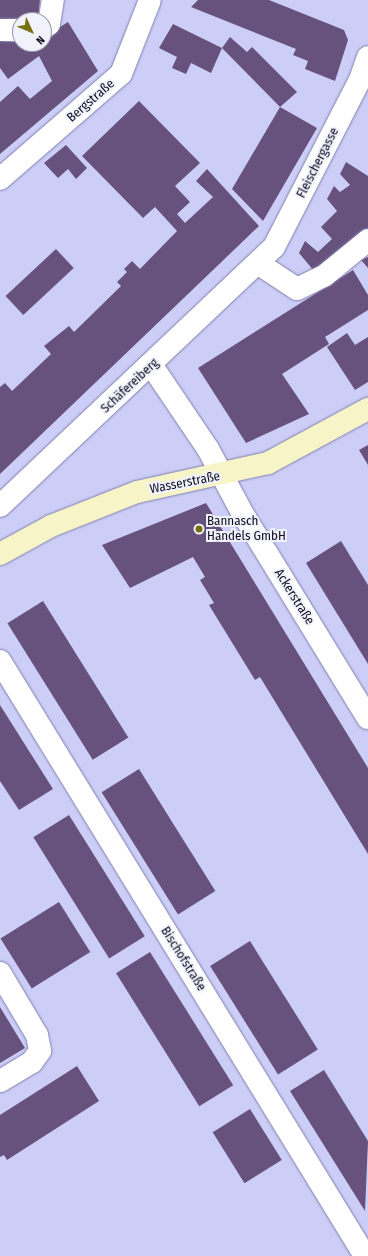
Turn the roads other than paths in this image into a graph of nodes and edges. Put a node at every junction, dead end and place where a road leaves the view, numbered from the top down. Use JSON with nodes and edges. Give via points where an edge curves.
{"nodes":[{"id":1,"x":53,"y":0,"type":"edge"},
{"id":2,"x":150,"y":0,"type":"edge"},
{"id":3,"x":51,"y":12,"type":"edge"},
{"id":4,"x":0,"y":30,"type":"edge"},
{"id":5,"x":12,"y":30,"type":"edge"},
{"id":6,"x":368,"y":57,"type":"edge"},
{"id":7,"x":0,"y":179,"type":"edge"},
{"id":8,"x":368,"y":240,"type":"edge"},
{"id":9,"x":259,"y":264,"type":"junction"},
{"id":10,"x":152,"y":366,"type":"junction"},
{"id":11,"x":368,"y":409,"type":"edge"},
{"id":12,"x":222,"y":476,"type":"junction"},
{"id":13,"x":0,"y":506,"type":"edge"},
{"id":14,"x":0,"y":554,"type":"edge"},
{"id":15,"x":0,"y":661,"type":"edge"},
{"id":16,"x":368,"y":718,"type":"edge"},
{"id":17,"x":0,"y":973,"type":"edge"},
{"id":18,"x":0,"y":1081,"type":"edge"},
{"id":19,"x":365,"y":1256,"type":"edge"}],
"edges":[{"from":1,"to":3,"type":"street"},
{"from":2,"to":7,"type":"street","name":"Bergstraße","via":[[121,74]]},
{"from":4,"to":5,"type":"street"},
{"from":6,"to":9,"type":"street","name":"Fleischergasse","via":[[284,231]]},
{"from":8,"to":9,"type":"street","via":[[324,276],[297,289]]},
{"from":9,"to":10,"type":"street","name":"Schäfereiberg"},
{"from":10,"to":12,"type":"street","name":"Ackerstraße","via":[[208,449]]},
{"from":10,"to":13,"type":"street","name":"Schäfereiberg"},
{"from":11,"to":12,"type":"main road","name":"Wasserstraße","via":[[268,463]]},
{"from":12,"to":14,"type":"main road","name":"Wasserstraße","via":[[137,492],[51,526]]},
{"from":12,"to":16,"type":"street","name":"Ackerstraße"},
{"from":15,"to":19,"type":"street","name":"Bischofstraße"},
{"from":17,"to":18,"type":"street","via":[[37,1035],[40,1051],[32,1062]]}]}
